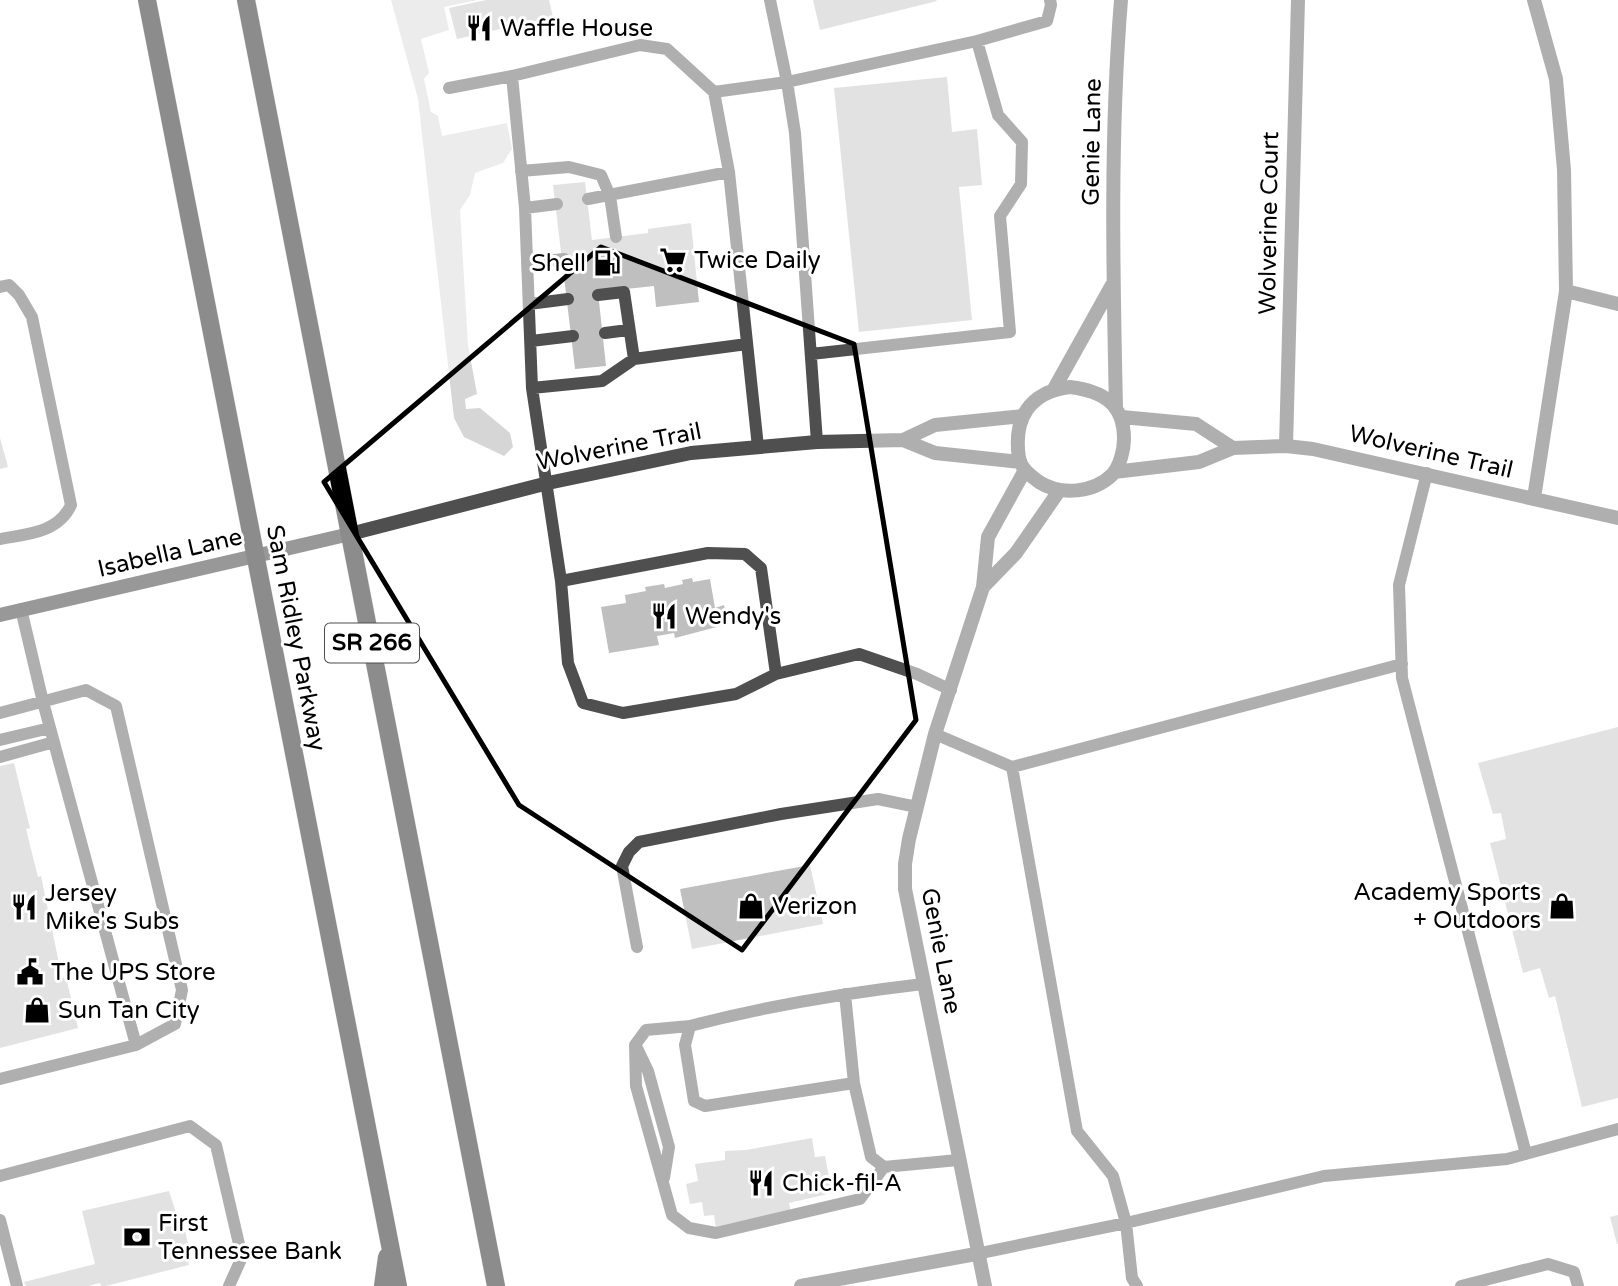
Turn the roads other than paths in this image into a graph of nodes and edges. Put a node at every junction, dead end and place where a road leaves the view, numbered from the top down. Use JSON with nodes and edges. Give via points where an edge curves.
{"nodes":[{"id":1,"x":147,"y":0,"type":"edge"},
{"id":2,"x":246,"y":0,"type":"edge"},
{"id":3,"x":770,"y":0,"type":"edge"},
{"id":4,"x":1050,"y":0,"type":"edge"},
{"id":5,"x":1121,"y":0,"type":"edge"},
{"id":6,"x":1298,"y":0,"type":"edge"},
{"id":7,"x":1534,"y":0,"type":"edge"},
{"id":8,"x":977,"y":41,"type":"junction"},
{"id":9,"x":512,"y":76,"type":"junction"},
{"id":10,"x":787,"y":82,"type":"junction"},
{"id":11,"x":449,"y":88,"type":"dead end"},
{"id":12,"x":714,"y":92,"type":"junction"},
{"id":13,"x":521,"y":171,"type":"junction"},
{"id":14,"x":729,"y":172,"type":"junction"},
{"id":15,"x":610,"y":196,"type":"junction"},
{"id":16,"x":588,"y":199,"type":"dead end"},
{"id":17,"x":557,"y":204,"type":"dead end"},
{"id":18,"x":525,"y":208,"type":"junction"},
{"id":19,"x":616,"y":237,"type":"dead end"},
{"id":20,"x":564,"y":259,"type":"dead end"},
{"id":21,"x":527,"y":263,"type":"junction"},
{"id":22,"x":1113,"y":284,"type":"junction"},
{"id":23,"x":0,"y":287,"type":"edge"},
{"id":24,"x":1566,"y":291,"type":"junction"},
{"id":25,"x":598,"y":295,"type":"dead end"},
{"id":26,"x":568,"y":299,"type":"dead end"},
{"id":27,"x":529,"y":304,"type":"junction"},
{"id":28,"x":1618,"y":304,"type":"edge"},
{"id":29,"x":628,"y":330,"type":"junction"},
{"id":30,"x":605,"y":333,"type":"dead end"},
{"id":31,"x":573,"y":336,"type":"dead end"},
{"id":32,"x":531,"y":341,"type":"junction"},
{"id":33,"x":747,"y":344,"type":"junction"},
{"id":34,"x":811,"y":354,"type":"junction"},
{"id":35,"x":634,"y":359,"type":"junction"},
{"id":36,"x":533,"y":388,"type":"junction"},
{"id":37,"x":1054,"y":389,"type":"junction"},
{"id":38,"x":1119,"y":412,"type":"junction"},
{"id":39,"x":1023,"y":416,"type":"junction"},
{"id":40,"x":903,"y":440,"type":"junction"},
{"id":41,"x":817,"y":442,"type":"junction"},
{"id":42,"x":1286,"y":446,"type":"junction"},
{"id":43,"x":758,"y":447,"type":"junction"},
{"id":44,"x":1233,"y":448,"type":"junction"},
{"id":45,"x":1022,"y":466,"type":"junction"},
{"id":46,"x":1114,"y":472,"type":"junction"},
{"id":47,"x":1427,"y":473,"type":"junction"},
{"id":48,"x":548,"y":483,"type":"junction"},
{"id":49,"x":1059,"y":491,"type":"junction"},
{"id":50,"x":1534,"y":498,"type":"junction"},
{"id":51,"x":1618,"y":518,"type":"edge"},
{"id":52,"x":351,"y":534,"type":"junction"},
{"id":53,"x":0,"y":539,"type":"edge"},
{"id":54,"x":255,"y":557,"type":"junction"},
{"id":55,"x":561,"y":581,"type":"junction"},
{"id":56,"x":983,"y":587,"type":"junction"},
{"id":57,"x":21,"y":609,"type":"junction"},
{"id":58,"x":0,"y":615,"type":"edge"},
{"id":59,"x":1402,"y":664,"type":"junction"},
{"id":60,"x":776,"y":674,"type":"junction"},
{"id":61,"x":951,"y":690,"type":"junction"},
{"id":62,"x":43,"y":702,"type":"junction"},
{"id":63,"x":0,"y":713,"type":"edge"},
{"id":64,"x":50,"y":728,"type":"junction"},
{"id":65,"x":934,"y":734,"type":"junction"},
{"id":66,"x":0,"y":740,"type":"edge"},
{"id":67,"x":54,"y":742,"type":"junction"},
{"id":68,"x":0,"y":757,"type":"edge"},
{"id":69,"x":1012,"y":766,"type":"junction"},
{"id":70,"x":917,"y":807,"type":"junction"},
{"id":71,"x":637,"y":947,"type":"dead end"},
{"id":72,"x":923,"y":984,"type":"junction"},
{"id":73,"x":845,"y":994,"type":"junction"},
{"id":74,"x":690,"y":1026,"type":"junction"},
{"id":75,"x":136,"y":1045,"type":"junction"},
{"id":76,"x":0,"y":1079,"type":"edge"},
{"id":77,"x":854,"y":1083,"type":"junction"},
{"id":78,"x":1618,"y":1129,"type":"edge"},
{"id":79,"x":1527,"y":1154,"type":"junction"},
{"id":80,"x":958,"y":1160,"type":"junction"},
{"id":81,"x":884,"y":1167,"type":"junction"},
{"id":82,"x":0,"y":1176,"type":"edge"},
{"id":83,"x":0,"y":1220,"type":"edge"},
{"id":84,"x":1126,"y":1223,"type":"junction"},
{"id":85,"x":390,"y":1244,"type":"junction"},
{"id":86,"x":976,"y":1254,"type":"junction"},
{"id":87,"x":17,"y":1286,"type":"edge"},
{"id":88,"x":229,"y":1286,"type":"edge"},
{"id":89,"x":383,"y":1286,"type":"edge"},
{"id":90,"x":398,"y":1286,"type":"edge"},
{"id":91,"x":496,"y":1286,"type":"edge"},
{"id":92,"x":801,"y":1286,"type":"edge"},
{"id":93,"x":985,"y":1286,"type":"edge"},
{"id":94,"x":1137,"y":1286,"type":"edge"},
{"id":95,"x":1461,"y":1286,"type":"edge"},
{"id":96,"x":1578,"y":1286,"type":"edge"}],
"edges":[{"from":1,"to":54,"type":"main road","name":"Sam Ridley Parkway"},
{"from":2,"to":52,"type":"main road","number":"SR 266"},
{"from":3,"to":10,"type":"lane"},
{"from":4,"to":8,"type":"lane","via":[[1046,21]]},
{"from":5,"to":22,"type":"street","name":"Genie Lane"},
{"from":6,"to":42,"type":"street","name":"Wolverine Court"},
{"from":7,"to":24,"type":"street","via":[[1556,79],[1564,170]]},
{"from":8,"to":10,"type":"lane"},
{"from":8,"to":34,"type":"lane","via":[[998,115],[1022,142],[1021,184],[1000,216],[1010,332]]},
{"from":9,"to":11,"type":"lane"},
{"from":9,"to":12,"type":"lane","via":[[640,45],[667,49]]},
{"from":9,"to":13,"type":"lane"},
{"from":10,"to":12,"type":"lane"},
{"from":10,"to":34,"type":"lane"},
{"from":12,"to":14,"type":"lane"},
{"from":13,"to":15,"type":"lane","via":[[569,167],[601,175]]},
{"from":13,"to":18,"type":"lane"},
{"from":14,"to":15,"type":"lane"},
{"from":14,"to":33,"type":"lane"},
{"from":15,"to":16,"type":"lane"},
{"from":15,"to":19,"type":"lane"},
{"from":17,"to":18,"type":"lane"},
{"from":18,"to":21,"type":"lane"},
{"from":20,"to":21,"type":"lane"},
{"from":21,"to":27,"type":"lane"},
{"from":22,"to":37,"type":"street","name":"Genie Lane"},
{"from":22,"to":38,"type":"street","name":"Genie Lane"},
{"from":23,"to":53,"type":"lane","via":[[9,285],[32,317],[71,505],[65,517],[46,530]]},
{"from":24,"to":28,"type":"street"},
{"from":24,"to":50,"type":"street"},
{"from":25,"to":29,"type":"lane","via":[[624,292]]},
{"from":26,"to":27,"type":"lane"},
{"from":27,"to":32,"type":"lane"},
{"from":29,"to":30,"type":"lane"},
{"from":29,"to":35,"type":"lane"},
{"from":31,"to":32,"type":"lane"},
{"from":32,"to":36,"type":"lane"},
{"from":33,"to":35,"type":"lane"},
{"from":33,"to":43,"type":"lane"},
{"from":34,"to":41,"type":"lane"},
{"from":35,"to":36,"type":"lane","via":[[603,381]]},
{"from":36,"to":48,"type":"lane"},
{"from":37,"to":38,"type":"street","via":[[1070,387],[1099,394]]},
{"from":37,"to":39,"type":"street","via":[[1030,404]]},
{"from":38,"to":44,"type":"street","via":[[1196,424]]},
{"from":38,"to":46,"type":"street","via":[[1124,448]]},
{"from":39,"to":40,"type":"street","name":"Wolverine Trail","via":[[935,425]]},
{"from":39,"to":45,"type":"street","via":[[1017,433]]},
{"from":40,"to":41,"type":"street","name":"Wolverine Trail"},
{"from":40,"to":45,"type":"street","name":"Wolverine Trail","via":[[935,453]]},
{"from":41,"to":43,"type":"street","name":"Wolverine Trail"},
{"from":42,"to":44,"type":"street","name":"Wolverine Trail"},
{"from":42,"to":47,"type":"street","name":"Wolverine Trail"},
{"from":43,"to":48,"type":"street","name":"Wolverine Trail","via":[[691,453]]},
{"from":44,"to":46,"type":"street","name":"Wolverine Trail","via":[[1199,462]]},
{"from":45,"to":49,"type":"street"},
{"from":45,"to":56,"type":"street","name":"Genie Lane","via":[[988,537]]},
{"from":46,"to":49,"type":"street","via":[[1101,483]]},
{"from":47,"to":50,"type":"street","name":"Wolverine Trail"},
{"from":47,"to":59,"type":"lane","via":[[1399,585]]},
{"from":48,"to":52,"type":"street","name":"Wolverine Trail"},
{"from":48,"to":55,"type":"lane"},
{"from":49,"to":56,"type":"street","name":"Genie Lane","via":[[1016,553]]},
{"from":50,"to":51,"type":"street","name":"Wolverine Trail"},
{"from":52,"to":54,"type":"street","name":"Isabella Lane"},
{"from":52,"to":91,"type":"main road","number":"SR 266"},
{"from":54,"to":57,"type":"street","name":"Isabella Lane"},
{"from":54,"to":85,"type":"main road","name":"Sam Ridley Parkway"},
{"from":55,"to":60,"type":"lane","via":[[708,553],[745,554],[761,568]]},
{"from":55,"to":60,"type":"lane","via":[[568,663],[583,703],[623,713],[736,694]]},
{"from":56,"to":61,"type":"street","name":"Genie Lane"},
{"from":57,"to":58,"type":"street","name":"Isabella Lane"},
{"from":57,"to":62,"type":"lane"},
{"from":59,"to":69,"type":"lane"},
{"from":59,"to":79,"type":"lane"},
{"from":60,"to":61,"type":"lane","via":[[859,654]]},
{"from":61,"to":65,"type":"street","name":"Genie Lane"},
{"from":62,"to":63,"type":"lane"},
{"from":62,"to":64,"type":"lane"},
{"from":62,"to":75,"type":"lane","via":[[86,690],[116,706],[181,990],[175,1024]]},
{"from":64,"to":66,"type":"lane"},
{"from":64,"to":67,"type":"lane"},
{"from":65,"to":69,"type":"lane"},
{"from":65,"to":70,"type":"street","name":"Genie Lane"},
{"from":67,"to":68,"type":"lane"},
{"from":67,"to":75,"type":"lane"},
{"from":69,"to":84,"type":"lane","via":[[1077,1131],[1113,1176]]},
{"from":70,"to":71,"type":"lane","via":[[878,799],[639,842],[622,866]]},
{"from":70,"to":72,"type":"street","name":"Genie Lane","via":[[905,864],[905,889]]},
{"from":72,"to":73,"type":"lane"},
{"from":72,"to":80,"type":"street","name":"Genie Lane"},
{"from":73,"to":74,"type":"lane"},
{"from":73,"to":77,"type":"lane"},
{"from":74,"to":77,"type":"lane","via":[[685,1045],[694,1101],[705,1106]]},
{"from":74,"to":81,"type":"lane","via":[[646,1030],[635,1045],[636,1086],[672,1215],[689,1228],[716,1233],[860,1199]]},
{"from":75,"to":76,"type":"lane"},
{"from":77,"to":81,"type":"lane","via":[[871,1157]]},
{"from":78,"to":79,"type":"lane"},
{"from":79,"to":84,"type":"lane","via":[[1324,1176]]},
{"from":80,"to":81,"type":"lane"},
{"from":80,"to":86,"type":"street","name":"Genie Lane"},
{"from":82,"to":88,"type":"lane","via":[[190,1126],[216,1145],[242,1256]]},
{"from":83,"to":87,"type":"lane"},
{"from":84,"to":86,"type":"lane"},
{"from":84,"to":94,"type":"lane","via":[[1132,1278]]},
{"from":85,"to":89,"type":"main road"},
{"from":85,"to":90,"type":"main road","name":"Sam Ridley Parkway"},
{"from":86,"to":92,"type":"street"},
{"from":86,"to":93,"type":"street","name":"Genie Lane"},
{"from":95,"to":96,"type":"lane","via":[[1548,1265],[1574,1272]]}]}
